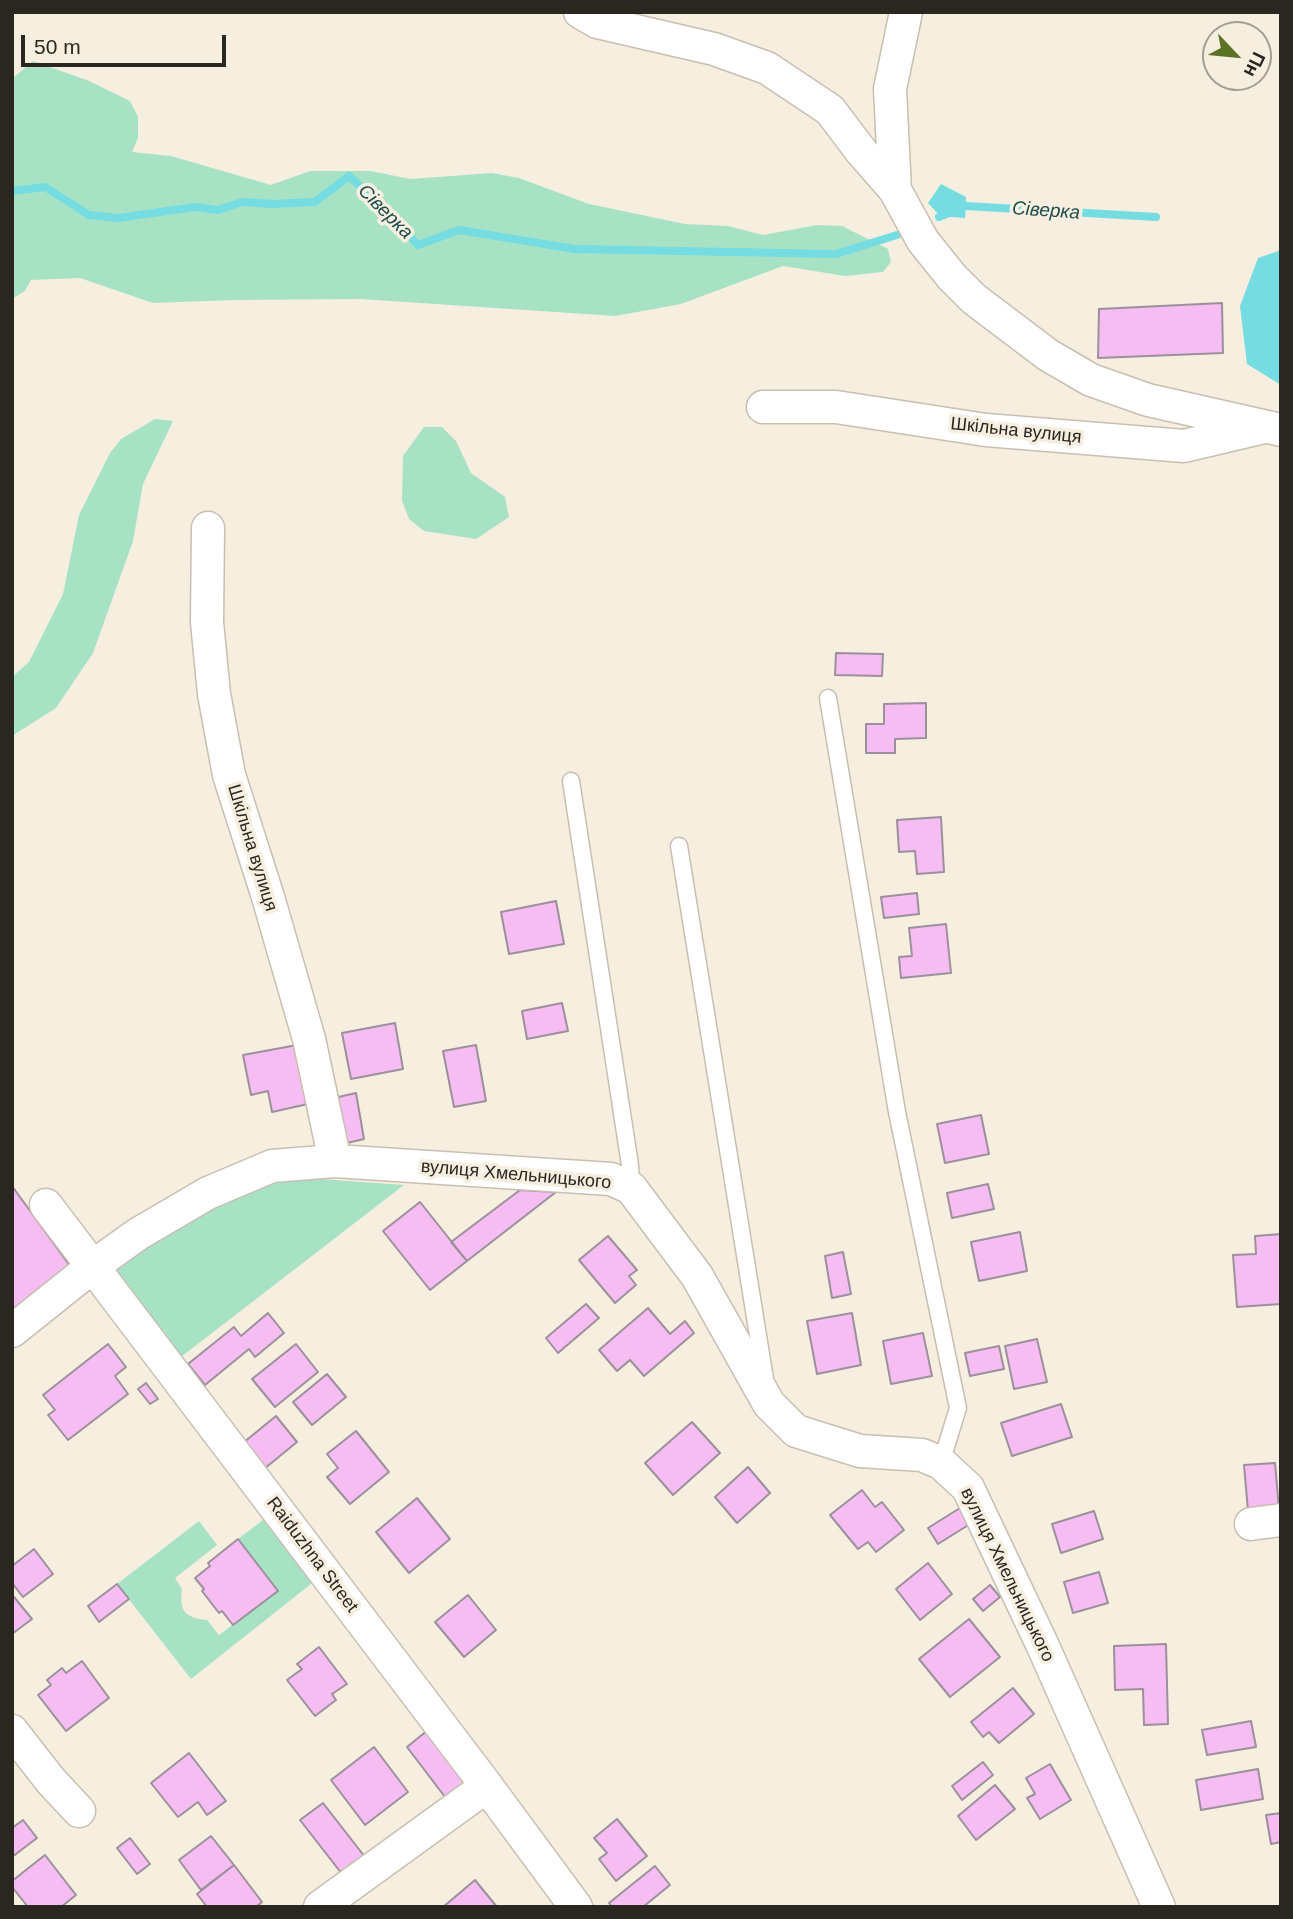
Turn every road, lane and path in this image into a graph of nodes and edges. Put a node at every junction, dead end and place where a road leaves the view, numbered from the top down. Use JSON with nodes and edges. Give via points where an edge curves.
{"nodes":[{"id":1,"x":580,"y":12,"type":"edge"},
{"id":2,"x":906,"y":12,"type":"edge"},
{"id":3,"x":895,"y":190,"type":"junction"},
{"id":4,"x":764,"y":407,"type":"dead end"},
{"id":5,"x":1274,"y":428,"type":"edge"},
{"id":6,"x":208,"y":528,"type":"dead end"},
{"id":7,"x":828,"y":698,"type":"dead end"},
{"id":8,"x":571,"y":781,"type":"dead end"},
{"id":9,"x":679,"y":846,"type":"dead end"},
{"id":10,"x":335,"y":1161,"type":"junction"},
{"id":11,"x":631,"y":1188,"type":"junction"},
{"id":12,"x":46,"y":1205,"type":"dead end"},
{"id":13,"x":92,"y":1267,"type":"junction"},
{"id":14,"x":12,"y":1331,"type":"edge"},
{"id":15,"x":769,"y":1404,"type":"junction"},
{"id":16,"x":941,"y":1463,"type":"junction"},
{"id":17,"x":12,"y":1731,"type":"edge"},
{"id":18,"x":487,"y":1786,"type":"junction"},
{"id":19,"x":79,"y":1811,"type":"dead end"},
{"id":20,"x":320,"y":1907,"type":"edge"},
{"id":21,"x":576,"y":1907,"type":"edge"},
{"id":22,"x":1158,"y":1907,"type":"edge"}],
"edges":[{"from":1,"to":3,"type":"street","via":[[597,22],[714,49],[767,68],[830,110]]},
{"from":2,"to":3,"type":"street","name":"Шкільна вулиця","via":[[890,89]]},
{"from":3,"to":5,"type":"street","name":"Шкільна вулиця","via":[[923,241],[952,277],[1048,355],[1091,380],[1148,400]]},
{"from":4,"to":5,"type":"street","name":"Шкільна вулиця","via":[[836,407],[986,430],[1184,446]]},
{"from":6,"to":10,"type":"street","name":"Шкільна вулиця","via":[[206,622],[229,775],[309,1039]]},
{"from":7,"to":16,"type":"lane","via":[[897,1112],[958,1408]]},
{"from":8,"to":11,"type":"lane"},
{"from":9,"to":15,"type":"lane"},
{"from":10,"to":11,"type":"street","name":"вулиця Хмельницького","via":[[611,1179]]},
{"from":10,"to":13,"type":"street","name":"вулиця Хмельницького","via":[[272,1166],[221,1188],[138,1234]]},
{"from":11,"to":15,"type":"street","name":"вулиця Хмельницького","via":[[697,1276]]},
{"from":12,"to":13,"type":"street","name":"Raiduzhna Street"},
{"from":13,"to":14,"type":"street","name":"вулиця Хмельницького"},
{"from":13,"to":18,"type":"street","name":"Raiduzhna Street"},
{"from":15,"to":16,"type":"street","name":"вулиця Хмельницького","via":[[796,1431],[860,1451],[922,1455]]},
{"from":16,"to":22,"type":"street","name":"вулиця Хмельницького","via":[[968,1488]]},
{"from":17,"to":19,"type":"street"},
{"from":18,"to":20,"type":"street"},
{"from":18,"to":21,"type":"street","name":"Raiduzhna Street"}]}
